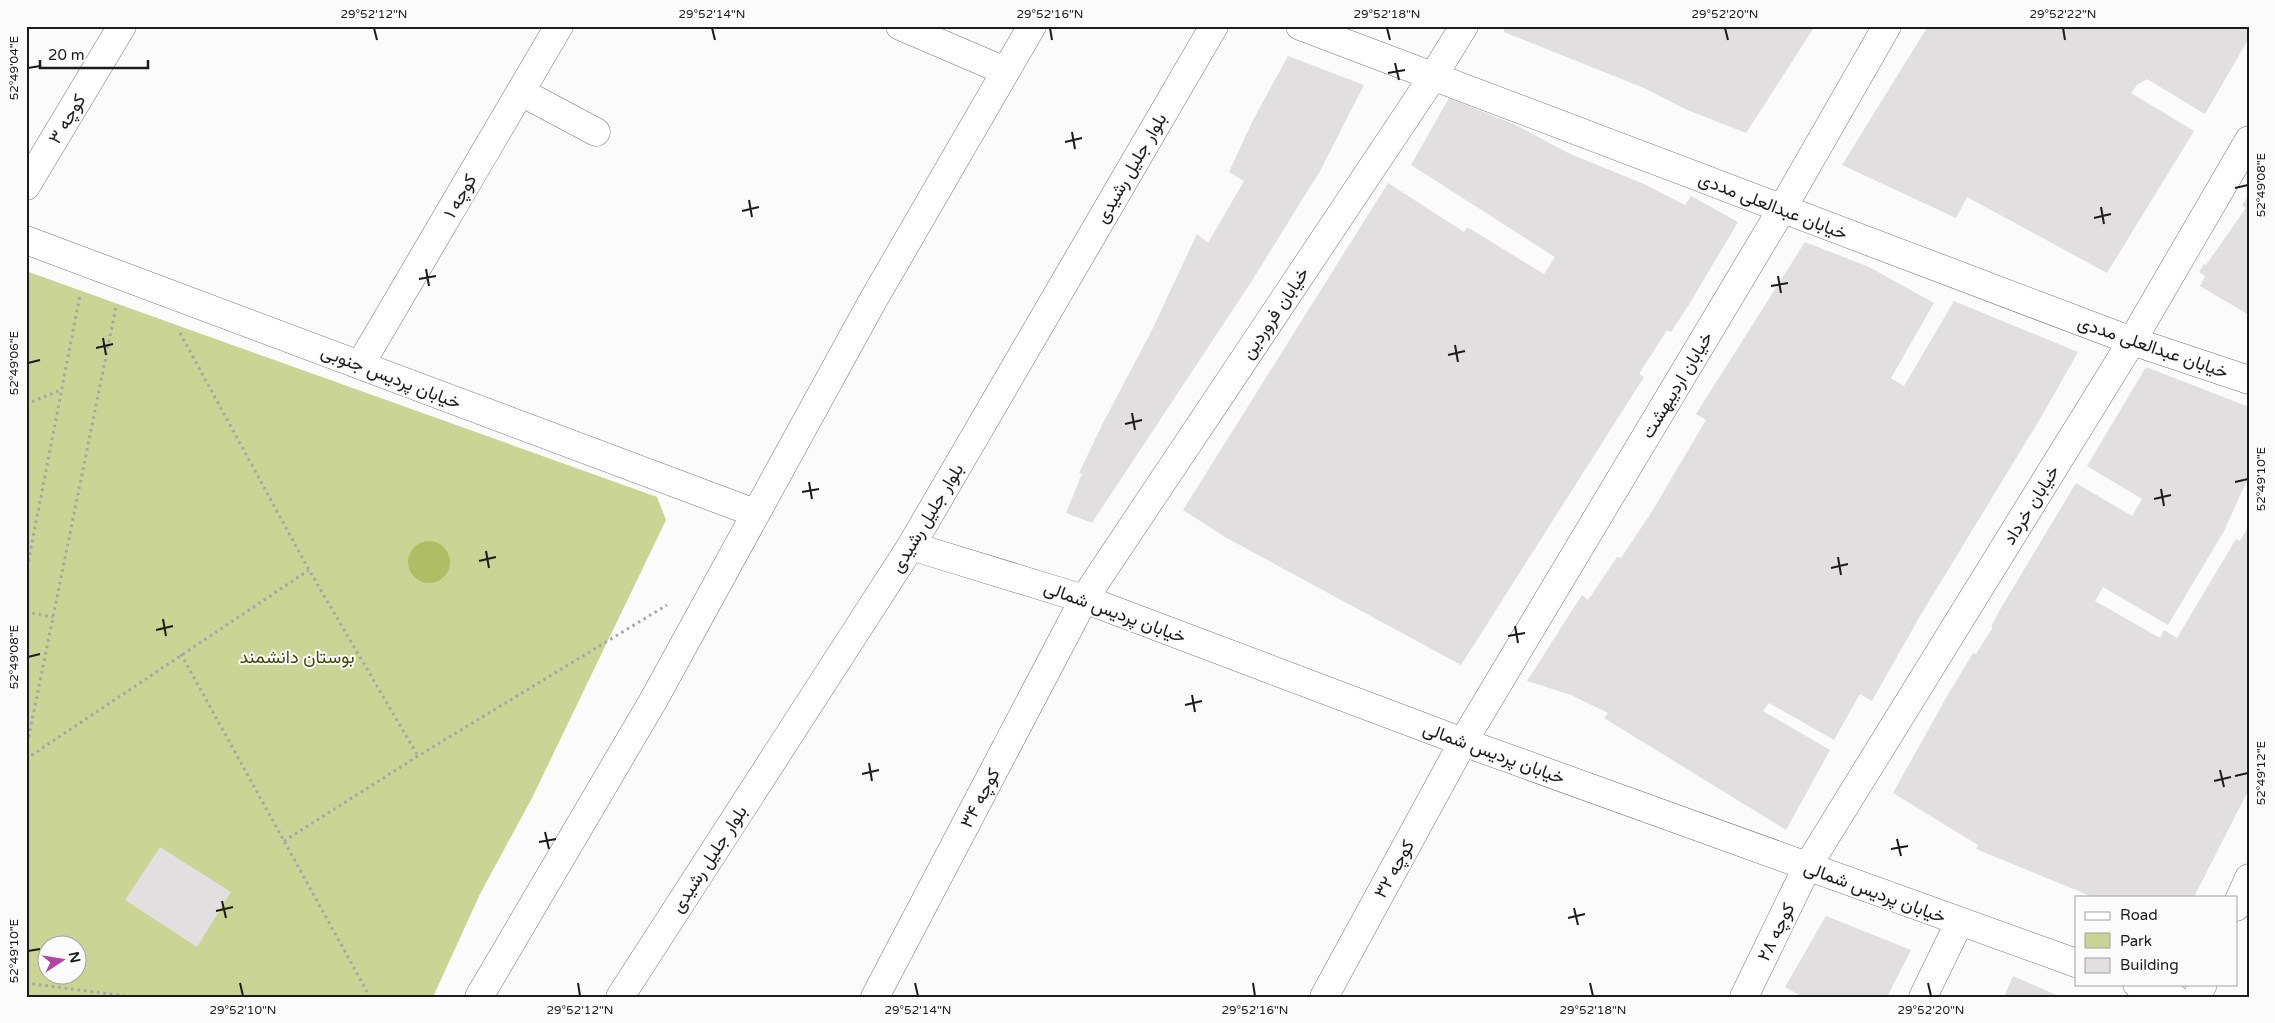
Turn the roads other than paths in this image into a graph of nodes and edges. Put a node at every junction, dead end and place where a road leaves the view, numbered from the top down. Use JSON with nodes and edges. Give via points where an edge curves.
{"nodes":[{"id":1,"x":122,"y":26,"type":"edge"},
{"id":2,"x":559,"y":26,"type":"edge"},
{"id":3,"x":900,"y":26,"type":"edge"},
{"id":4,"x":1032,"y":26,"type":"edge"},
{"id":5,"x":1214,"y":26,"type":"edge"},
{"id":6,"x":1300,"y":26,"type":"edge"},
{"id":7,"x":1464,"y":26,"type":"edge"},
{"id":8,"x":1887,"y":26,"type":"edge"},
{"id":9,"x":1006,"y":71,"type":"junction"},
{"id":10,"x":1432,"y":78,"type":"junction"},
{"id":11,"x":521,"y":92,"type":"junction"},
{"id":12,"x":596,"y":132,"type":"dead end"},
{"id":13,"x":2249,"y":140,"type":"edge"},
{"id":14,"x":26,"y":186,"type":"edge"},
{"id":15,"x":1782,"y":209,"type":"junction"},
{"id":16,"x":26,"y":240,"type":"edge"},
{"id":17,"x":2132,"y":341,"type":"junction"},
{"id":18,"x":360,"y":365,"type":"junction"},
{"id":19,"x":2249,"y":380,"type":"edge"},
{"id":20,"x":756,"y":513,"type":"junction"},
{"id":21,"x":911,"y":546,"type":"junction"},
{"id":22,"x":1084,"y":599,"type":"junction"},
{"id":23,"x":1463,"y":742,"type":"junction"},
{"id":24,"x":1807,"y":867,"type":"junction"},
{"id":25,"x":2249,"y":878,"type":"edge"},
{"id":26,"x":2238,"y":903,"type":"edge"},
{"id":27,"x":1960,"y":923,"type":"junction"},
{"id":28,"x":2075,"y":963,"type":"edge"},
{"id":29,"x":2143,"y":986,"type":"edge"},
{"id":30,"x":479,"y":997,"type":"edge"},
{"id":31,"x":620,"y":997,"type":"edge"},
{"id":32,"x":876,"y":997,"type":"edge"},
{"id":33,"x":1324,"y":997,"type":"edge"},
{"id":34,"x":1744,"y":997,"type":"edge"},
{"id":35,"x":1923,"y":997,"type":"edge"},
{"id":36,"x":2173,"y":997,"type":"edge"}],
"edges":[{"from":1,"to":14,"type":"street","name":"کوچه ۳"},
{"from":2,"to":11,"type":"street","name":"کوچه ۱"},
{"from":3,"to":9,"type":"street"},
{"from":4,"to":9,"type":"street"},
{"from":5,"to":21,"type":"street","name":"بلوار جلیل رشیدی"},
{"from":6,"to":10,"type":"street","name":"خیابان عبدالعلی مددی"},
{"from":7,"to":10,"type":"street","name":"خیابان فروردین"},
{"from":8,"to":15,"type":"street","name":"خیابان اردیبهشت"},
{"from":9,"to":20,"type":"street","via":[[872,302]]},
{"from":10,"to":15,"type":"street","name":"خیابان عبدالعلی مددی"},
{"from":10,"to":22,"type":"street","name":"خیابان فروردین"},
{"from":11,"to":12,"type":"street"},
{"from":11,"to":18,"type":"street","name":"کوچه ۱"},
{"from":13,"to":17,"type":"street","name":"خیابان خرداد"},
{"from":15,"to":17,"type":"street","name":"خیابان عبدالعلی مددی"},
{"from":15,"to":23,"type":"street","name":"خیابان اردیبهشت"},
{"from":16,"to":18,"type":"street","name":"خیابان پردیس جنوبی"},
{"from":17,"to":19,"type":"street","name":"خیابان عبدالعلی مددی"},
{"from":17,"to":24,"type":"street","name":"خیابان خرداد"},
{"from":18,"to":20,"type":"street","name":"خیابان پردیس جنوبی"},
{"from":20,"to":30,"type":"street","via":[[653,702]]},
{"from":21,"to":22,"type":"street","name":"خیابان پردیس شمالی"},
{"from":21,"to":31,"type":"street","name":"بلوار جلیل رشیدی"},
{"from":22,"to":23,"type":"street","name":"خیابان پردیس شمالی"},
{"from":22,"to":32,"type":"street","name":"کوچه ۳۴"},
{"from":23,"to":24,"type":"street","name":"خیابان پردیس شمالی"},
{"from":23,"to":33,"type":"street","name":"کوچه ۳۲"},
{"from":24,"to":27,"type":"street","name":"خیابان پردیس شمالی"},
{"from":24,"to":34,"type":"street","name":"کوچه ۲۸"},
{"from":25,"to":26,"type":"street"},
{"from":27,"to":28,"type":"street","name":"خیابان پردیس شمالی"},
{"from":27,"to":35,"type":"street"},
{"from":29,"to":36,"type":"street"}]}
